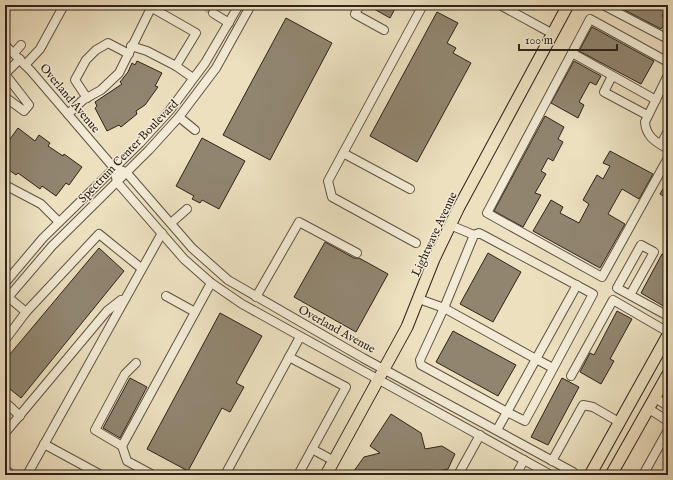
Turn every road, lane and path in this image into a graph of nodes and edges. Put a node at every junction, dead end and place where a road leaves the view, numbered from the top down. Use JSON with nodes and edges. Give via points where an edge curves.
{"nodes":[{"id":1,"x":64,"y":5,"type":"edge"},
{"id":2,"x":239,"y":5,"type":"edge"},
{"id":3,"x":251,"y":5,"type":"edge"},
{"id":4,"x":360,"y":5,"type":"edge"},
{"id":5,"x":423,"y":5,"type":"edge"},
{"id":6,"x":500,"y":5,"type":"edge"},
{"id":7,"x":568,"y":5,"type":"edge"},
{"id":8,"x":603,"y":5,"type":"edge"},
{"id":9,"x":148,"y":6,"type":"edge"},
{"id":10,"x":214,"y":14,"type":"tunnel mouth"},
{"id":11,"x":229,"y":23,"type":"junction"},
{"id":12,"x":384,"y":30,"type":"dead end"},
{"id":13,"x":553,"y":34,"type":"junction"},
{"id":14,"x":668,"y":39,"type":"edge"},
{"id":15,"x":5,"y":45,"type":"edge"},
{"id":16,"x":21,"y":45,"type":"dead end"},
{"id":17,"x":130,"y":50,"type":"junction"},
{"id":18,"x":572,"y":53,"type":"junction"},
{"id":19,"x":20,"y":59,"type":"junction"},
{"id":20,"x":668,"y":62,"type":"edge"},
{"id":21,"x":176,"y":66,"type":"junction"},
{"id":22,"x":5,"y":74,"type":"edge"},
{"id":23,"x":668,"y":75,"type":"edge"},
{"id":24,"x":612,"y":76,"type":"junction"},
{"id":25,"x":193,"y":78,"type":"junction"},
{"id":26,"x":5,"y":97,"type":"edge"},
{"id":27,"x":87,"y":98,"type":"junction"},
{"id":28,"x":656,"y":100,"type":"junction"},
{"id":29,"x":68,"y":114,"type":"junction"},
{"id":30,"x":647,"y":115,"type":"junction"},
{"id":31,"x":179,"y":117,"type":"junction"},
{"id":32,"x":195,"y":130,"type":"dead end"},
{"id":33,"x":668,"y":131,"type":"edge"},
{"id":34,"x":664,"y":146,"type":"edge"},
{"id":35,"x":343,"y":152,"type":"junction"},
{"id":36,"x":668,"y":158,"type":"edge"},
{"id":37,"x":114,"y":168,"type":"junction"},
{"id":38,"x":126,"y":172,"type":"junction"},
{"id":39,"x":117,"y":182,"type":"junction"},
{"id":40,"x":5,"y":185,"type":"edge"},
{"id":41,"x":410,"y":189,"type":"dead end"},
{"id":42,"x":187,"y":209,"type":"dead end"},
{"id":43,"x":59,"y":222,"type":"junction"},
{"id":44,"x":171,"y":223,"type":"junction"},
{"id":45,"x":450,"y":225,"type":"junction"},
{"id":46,"x":162,"y":233,"type":"junction"},
{"id":47,"x":474,"y":235,"type":"junction"},
{"id":48,"x":416,"y":243,"type":"dead end"},
{"id":49,"x":357,"y":253,"type":"dead end"},
{"id":50,"x":141,"y":268,"type":"junction"},
{"id":51,"x":11,"y":276,"type":"junction"},
{"id":52,"x":5,"y":283,"type":"edge"},
{"id":53,"x":211,"y":283,"type":"junction"},
{"id":54,"x":577,"y":285,"type":"junction"},
{"id":55,"x":630,"y":295,"type":"junction"},
{"id":56,"x":125,"y":296,"type":"junction"},
{"id":57,"x":166,"y":296,"type":"dead end"},
{"id":58,"x":256,"y":297,"type":"junction"},
{"id":59,"x":7,"y":299,"type":"edge"},
{"id":60,"x":418,"y":299,"type":"junction"},
{"id":61,"x":444,"y":308,"type":"junction"},
{"id":62,"x":26,"y":312,"type":"junction"},
{"id":63,"x":195,"y":312,"type":"junction"},
{"id":64,"x":668,"y":316,"type":"edge"},
{"id":65,"x":668,"y":333,"type":"edge"},
{"id":66,"x":300,"y":337,"type":"junction"},
{"id":67,"x":359,"y":337,"type":"dead end"},
{"id":68,"x":5,"y":340,"type":"edge"},
{"id":69,"x":289,"y":357,"type":"junction"},
{"id":70,"x":363,"y":358,"type":"junction"},
{"id":71,"x":536,"y":359,"type":"junction"},
{"id":72,"x":136,"y":364,"type":"dead end"},
{"id":73,"x":553,"y":368,"type":"junction"},
{"id":74,"x":384,"y":369,"type":"junction"},
{"id":75,"x":668,"y":374,"type":"edge"},
{"id":76,"x":571,"y":376,"type":"dead end"},
{"id":77,"x":378,"y":380,"type":"junction"},
{"id":78,"x":655,"y":398,"type":"junction"},
{"id":79,"x":5,"y":402,"type":"edge"},
{"id":80,"x":668,"y":406,"type":"edge"},
{"id":81,"x":649,"y":409,"type":"junction"},
{"id":82,"x":507,"y":412,"type":"junction"},
{"id":83,"x":659,"y":415,"type":"junction"},
{"id":84,"x":20,"y":416,"type":"junction"},
{"id":85,"x":668,"y":418,"type":"edge"},
{"id":86,"x":668,"y":421,"type":"edge"},
{"id":87,"x":620,"y":422,"type":"junction"},
{"id":88,"x":497,"y":430,"type":"junction"},
{"id":89,"x":668,"y":430,"type":"edge"},
{"id":90,"x":5,"y":433,"type":"edge"},
{"id":91,"x":480,"y":435,"type":"junction"},
{"id":92,"x":44,"y":444,"type":"junction"},
{"id":93,"x":122,"y":446,"type":"junction"},
{"id":94,"x":312,"y":450,"type":"junction"},
{"id":95,"x":524,"y":460,"type":"junction"},
{"id":96,"x":334,"y":461,"type":"junction"},
{"id":97,"x":552,"y":461,"type":"junction"},
{"id":98,"x":5,"y":469,"type":"edge"},
{"id":99,"x":12,"y":475,"type":"edge"},
{"id":100,"x":27,"y":475,"type":"edge"},
{"id":101,"x":101,"y":475,"type":"edge"},
{"id":102,"x":153,"y":475,"type":"edge"},
{"id":103,"x":224,"y":475,"type":"edge"},
{"id":104,"x":298,"y":475,"type":"edge"},
{"id":105,"x":326,"y":475,"type":"edge"},
{"id":106,"x":458,"y":475,"type":"edge"},
{"id":107,"x":516,"y":475,"type":"edge"},
{"id":108,"x":551,"y":475,"type":"edge"},
{"id":109,"x":575,"y":475,"type":"edge"},
{"id":110,"x":590,"y":475,"type":"edge"},
{"id":111,"x":611,"y":475,"type":"edge"},
{"id":112,"x":643,"y":475,"type":"edge"}],
"edges":[{"from":1,"to":19,"type":"street","via":[[40,49]]},
{"from":2,"to":11,"type":"street","name":"Spectrum Center Boulevard"},
{"from":3,"to":31,"type":"street","name":"Spectrum Center Boulevard","via":[[216,68]]},
{"from":4,"to":12,"type":"street","via":[[355,14]]},
{"from":5,"to":35,"type":"street"},
{"from":6,"to":13,"type":"street"},
{"from":7,"to":13,"type":"main road","name":"Lightwave Avenue"},
{"from":8,"to":14,"type":"street"},
{"from":9,"to":17,"type":"street"},
{"from":9,"to":21,"type":"street","via":[[196,33]]},
{"from":10,"to":11,"type":"street"},
{"from":11,"to":25,"type":"street","name":"Spectrum Center Boulevard"},
{"from":13,"to":45,"type":"main road","name":"Lightwave Avenue"},
{"from":15,"to":19,"type":"street","name":"Overland Avenue"},
{"from":16,"to":19,"type":"street"},
{"from":17,"to":21,"type":"street","via":[[147,51]]},
{"from":17,"to":27,"type":"street","via":[[125,64],[112,81]]},
{"from":17,"to":27,"type":"street","via":[[108,43],[86,60],[75,80]]},
{"from":18,"to":20,"type":"street","via":[[590,19]]},
{"from":18,"to":24,"type":"street"},
{"from":18,"to":36,"type":"street","via":[[487,213],[602,278]]},
{"from":19,"to":22,"type":"street"},
{"from":19,"to":29,"type":"street","name":"Overland Avenue"},
{"from":21,"to":25,"type":"street"},
{"from":22,"to":26,"type":"street","via":[[29,105],[24,111]]},
{"from":23,"to":28,"type":"street"},
{"from":24,"to":28,"type":"street"},
{"from":24,"to":30,"type":"street","via":[[604,92]]},
{"from":25,"to":37,"type":"street","name":"Spectrum Center Boulevard","via":[[170,110]]},
{"from":27,"to":29,"type":"street"},
{"from":28,"to":30,"type":"street"},
{"from":29,"to":37,"type":"street","name":"Overland Avenue"},
{"from":30,"to":34,"type":"street","via":[[645,129],[652,139]]},
{"from":31,"to":32,"type":"street"},
{"from":31,"to":38,"type":"street","name":"Spectrum Center Boulevard"},
{"from":33,"to":34,"type":"street"},
{"from":35,"to":41,"type":"street"},
{"from":35,"to":48,"type":"street","via":[[328,181],[332,197]]},
{"from":37,"to":38,"type":"street"},
{"from":37,"to":39,"type":"street","name":"Overland Avenue"},
{"from":37,"to":43,"type":"street","name":"Spectrum Center Boulevard"},
{"from":38,"to":39,"type":"street","name":"Spectrum Center Boulevard"},
{"from":38,"to":44,"type":"street","name":"Overland Avenue"},
{"from":39,"to":46,"type":"street","name":"Overland Avenue"},
{"from":39,"to":59,"type":"street","name":"Spectrum Center Boulevard","via":[[52,246]]},
{"from":40,"to":43,"type":"street","via":[[41,204]]},
{"from":42,"to":44,"type":"street"},
{"from":43,"to":51,"type":"street","name":"Spectrum Center Boulevard"},
{"from":44,"to":58,"type":"street","name":"Overland Avenue","via":[[192,248],[218,272]]},
{"from":45,"to":47,"type":"street"},
{"from":45,"to":60,"type":"main road","name":"Lightwave Avenue"},
{"from":46,"to":50,"type":"street"},
{"from":46,"to":53,"type":"street","name":"Overland Avenue","via":[[184,259]]},
{"from":47,"to":54,"type":"street","via":[[479,233]]},
{"from":47,"to":61,"type":"street"},
{"from":49,"to":58,"type":"street","via":[[299,222]]},
{"from":50,"to":56,"type":"street"},
{"from":50,"to":62,"type":"street","via":[[99,234]]},
{"from":51,"to":52,"type":"street","name":"Spectrum Center Boulevard"},
{"from":51,"to":59,"type":"street"},
{"from":53,"to":63,"type":"street"},
{"from":53,"to":66,"type":"street","name":"Overland Avenue"},
{"from":54,"to":71,"type":"street"},
{"from":54,"to":73,"type":"street","via":[[593,294]]},
{"from":55,"to":55,"type":"street","via":[[654,252],[641,245],[617,288]]},
{"from":55,"to":64,"type":"street"},
{"from":56,"to":84,"type":"street","via":[[107,311]]},
{"from":56,"to":92,"type":"street"},
{"from":57,"to":63,"type":"street"},
{"from":58,"to":70,"type":"street","name":"Overland Avenue"},
{"from":59,"to":62,"type":"street"},
{"from":60,"to":61,"type":"street"},
{"from":60,"to":74,"type":"main road","name":"Lightwave Avenue"},
{"from":61,"to":71,"type":"street"},
{"from":61,"to":82,"type":"street","via":[[420,360],[421,365]]},
{"from":62,"to":68,"type":"street"},
{"from":63,"to":93,"type":"street"},
{"from":65,"to":76,"type":"street","via":[[613,300]]},
{"from":65,"to":87,"type":"main road"},
{"from":66,"to":69,"type":"street"},
{"from":66,"to":77,"type":"street","name":"Overland Avenue"},
{"from":67,"to":70,"type":"path","via":[[356,341],[369,348]]},
{"from":69,"to":94,"type":"street","via":[[346,387]]},
{"from":69,"to":103,"type":"street"},
{"from":70,"to":74,"type":"street","name":"Overland Avenue"},
{"from":71,"to":73,"type":"street"},
{"from":71,"to":82,"type":"street"},
{"from":72,"to":93,"type":"street","via":[[125,374],[95,430]]},
{"from":73,"to":82,"type":"street","via":[[525,421]]},
{"from":74,"to":77,"type":"main road","name":"Lightwave Avenue"},
{"from":74,"to":88,"type":"street","name":"Overland Avenue"},
{"from":75,"to":78,"type":"main road"},
{"from":77,"to":91,"type":"street","name":"Overland Avenue"},
{"from":77,"to":96,"type":"main road","name":"Lightwave Avenue"},
{"from":78,"to":80,"type":"street"},
{"from":78,"to":81,"type":"main road"},
{"from":79,"to":84,"type":"street"},
{"from":81,"to":83,"type":"street"},
{"from":81,"to":111,"type":"main road"},
{"from":82,"to":88,"type":"street"},
{"from":83,"to":85,"type":"street"},
{"from":83,"to":86,"type":"street"},
{"from":84,"to":90,"type":"street"},
{"from":87,"to":97,"type":"street","via":[[583,405]]},
{"from":87,"to":110,"type":"main road"},
{"from":88,"to":97,"type":"street","name":"Overland Avenue"},
{"from":89,"to":112,"type":"street"},
{"from":91,"to":95,"type":"street","name":"Overland Avenue"},
{"from":91,"to":106,"type":"street"},
{"from":92,"to":100,"type":"street"},
{"from":92,"to":101,"type":"street"},
{"from":93,"to":102,"type":"street","via":[[127,461]]},
{"from":94,"to":96,"type":"street"},
{"from":94,"to":104,"type":"street"},
{"from":95,"to":107,"type":"street"},
{"from":95,"to":108,"type":"street","name":"Overland Avenue"},
{"from":96,"to":105,"type":"main road","name":"Lightwave Avenue"},
{"from":97,"to":109,"type":"street","name":"Overland Avenue"},
{"from":98,"to":99,"type":"street"}]}
